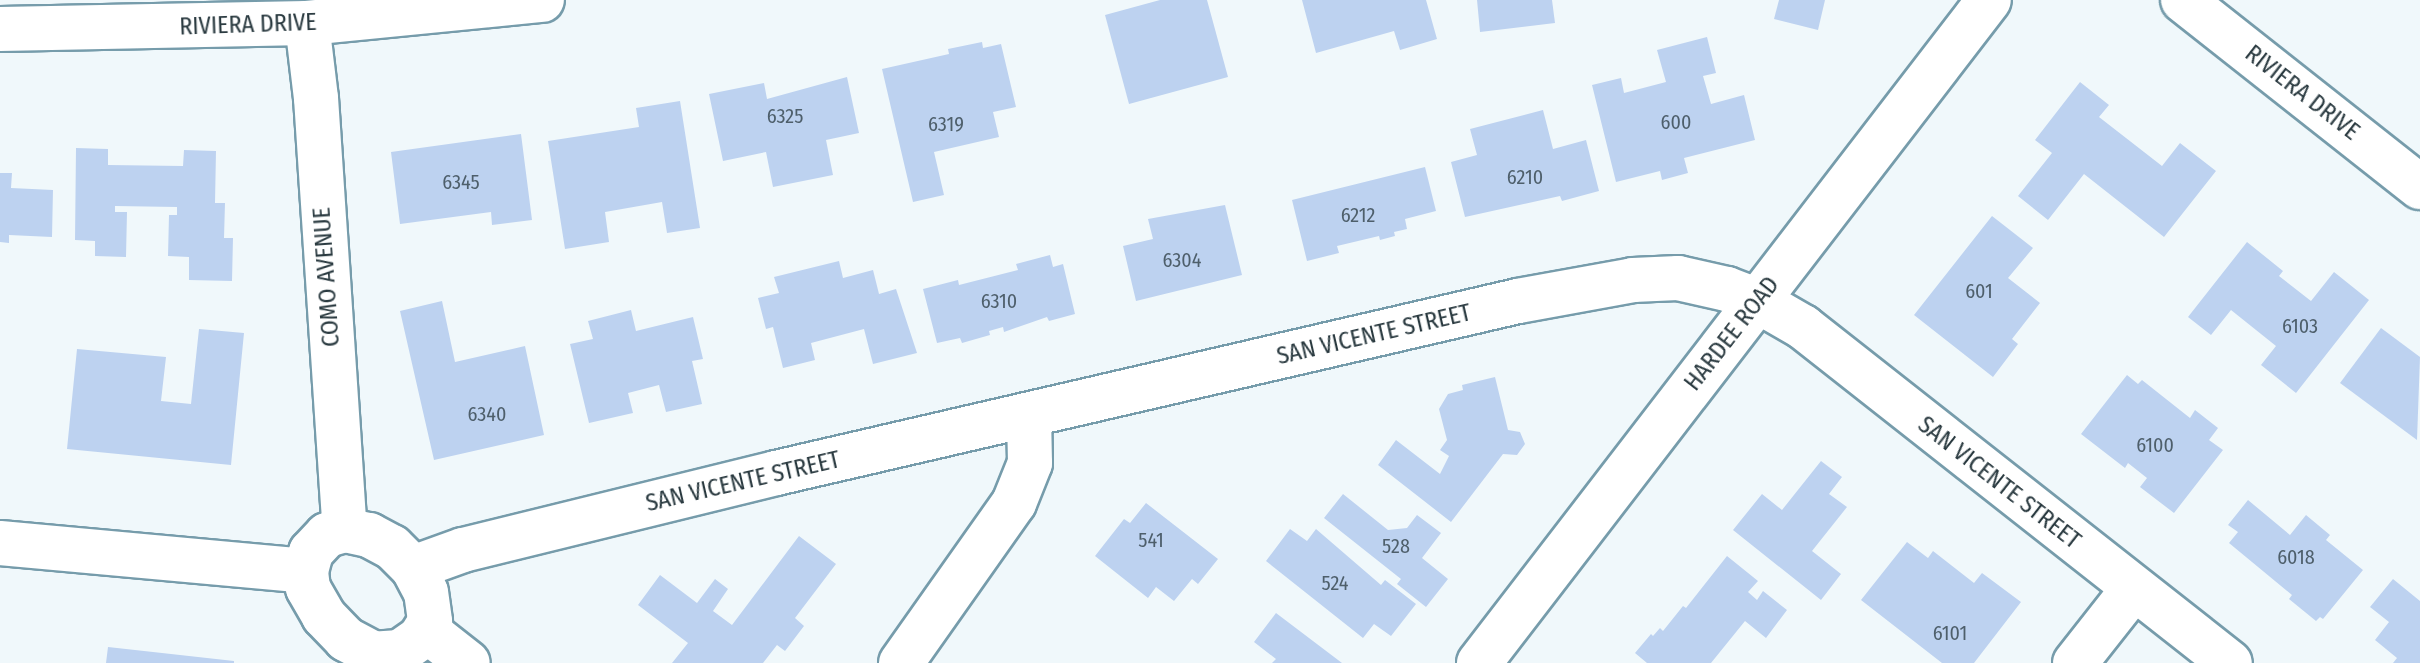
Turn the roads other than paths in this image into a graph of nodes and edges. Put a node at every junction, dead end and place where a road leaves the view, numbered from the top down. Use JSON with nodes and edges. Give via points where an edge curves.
{"nodes":[{"id":1,"x":542,"y":0,"type":"edge"},
{"id":2,"x":2183,"y":0,"type":"edge"},
{"id":3,"x":1992,"y":2,"type":"edge"},
{"id":4,"x":307,"y":23,"type":"junction"},
{"id":5,"x":0,"y":29,"type":"edge"},
{"id":6,"x":2420,"y":187,"type":"edge"},
{"id":7,"x":1758,"y":301,"type":"junction"},
{"id":8,"x":1029,"y":416,"type":"junction"},
{"id":9,"x":345,"y":530,"type":"junction"},
{"id":10,"x":0,"y":543,"type":"edge"},
{"id":11,"x":413,"y":568,"type":"junction"},
{"id":12,"x":306,"y":571,"type":"junction"},
{"id":13,"x":2134,"y":588,"type":"junction"},
{"id":14,"x":426,"y":630,"type":"junction"},
{"id":15,"x":360,"y":657,"type":"edge"},
{"id":16,"x":468,"y":663,"type":"edge"},
{"id":17,"x":901,"y":663,"type":"edge"},
{"id":18,"x":1479,"y":663,"type":"edge"},
{"id":19,"x":2075,"y":663,"type":"edge"},
{"id":20,"x":2230,"y":663,"type":"edge"}],
"edges":[{"from":1,"to":4,"type":"street","name":"RIVIERA DRIVE"},
{"from":2,"to":6,"type":"street","name":"RIVIERA DRIVE"},
{"from":3,"to":7,"type":"street","name":"HARDEE ROAD"},
{"from":4,"to":5,"type":"street","name":"RIVIERA DRIVE"},
{"from":4,"to":9,"type":"street","name":"COMO AVENUE"},
{"from":7,"to":8,"type":"street","name":"SAN VICENTE STREET","via":[[1678,278],[1619,282]]},
{"from":7,"to":13,"type":"street","name":"SAN VICENTE STREET","via":[[1803,327]]},
{"from":7,"to":18,"type":"street","name":"HARDEE ROAD"},
{"from":8,"to":11,"type":"street","name":"SAN VICENTE STREET","via":[[530,533]]},
{"from":8,"to":17,"type":"street","via":[[1030,463],[1014,503]]},
{"from":9,"to":11,"type":"street","via":[[392,547]]},
{"from":9,"to":12,"type":"street","via":[[318,542]]},
{"from":10,"to":12,"type":"street"},
{"from":11,"to":14,"type":"street","via":[[430,603]]},
{"from":12,"to":15,"type":"street","via":[[308,588],[324,616]]},
{"from":13,"to":19,"type":"street"},
{"from":13,"to":20,"type":"street","name":"SAN VICENTE STREET"},
{"from":14,"to":15,"type":"street","via":[[400,652]]},
{"from":14,"to":16,"type":"street"}]}
